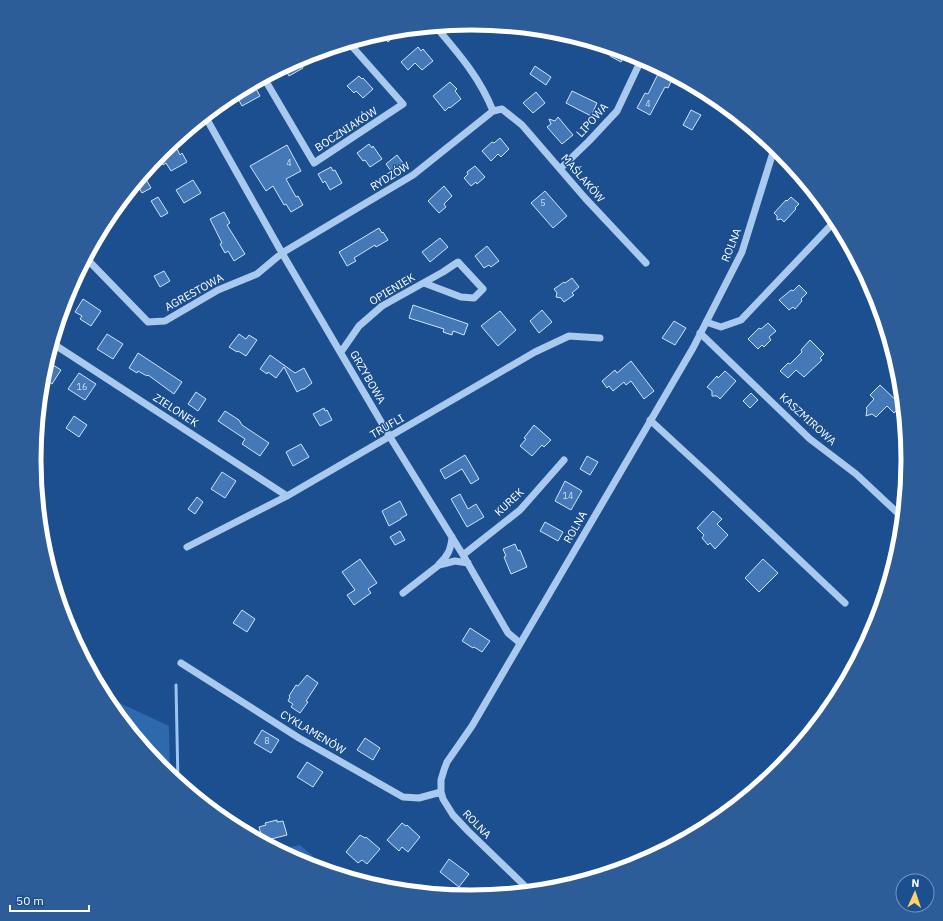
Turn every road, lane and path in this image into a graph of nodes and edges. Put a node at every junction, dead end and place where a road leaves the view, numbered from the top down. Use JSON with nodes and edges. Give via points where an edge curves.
{"nodes":[{"id":1,"x":440,"y":31,"type":"edge"},
{"id":2,"x":353,"y":47,"type":"edge"},
{"id":3,"x":639,"y":64,"type":"edge"},
{"id":4,"x":266,"y":82,"type":"edge"},
{"id":5,"x":502,"y":109,"type":"joint"},
{"id":6,"x":493,"y":111,"type":"junction"},
{"id":7,"x":207,"y":120,"type":"edge"},
{"id":8,"x":773,"y":153,"type":"edge"},
{"id":9,"x":560,"y":169,"type":"junction"},
{"id":10,"x":831,"y":225,"type":"edge"},
{"id":11,"x":282,"y":253,"type":"junction"},
{"id":12,"x":90,"y":262,"type":"edge"},
{"id":13,"x":646,"y":264,"type":"dead end"},
{"id":14,"x":424,"y":283,"type":"junction"},
{"id":15,"x":706,"y":322,"type":"junction"},
{"id":16,"x":700,"y":333,"type":"junction"},
{"id":17,"x":600,"y":338,"type":"dead end"},
{"id":18,"x":57,"y":346,"type":"edge"},
{"id":19,"x":341,"y":352,"type":"junction"},
{"id":20,"x":650,"y":420,"type":"junction"},
{"id":21,"x":390,"y":437,"type":"junction"},
{"id":22,"x":564,"y":460,"type":"dead end"},
{"id":23,"x":288,"y":496,"type":"junction"},
{"id":24,"x":898,"y":514,"type":"edge"},
{"id":25,"x":452,"y":537,"type":"junction"},
{"id":26,"x":187,"y":546,"type":"dead end"},
{"id":27,"x":463,"y":555,"type":"junction"},
{"id":28,"x":468,"y":563,"type":"junction"},
{"id":29,"x":439,"y":564,"type":"junction"},
{"id":30,"x":403,"y":593,"type":"dead end"},
{"id":31,"x":844,"y":603,"type":"dead end"},
{"id":32,"x":520,"y":643,"type":"junction"},
{"id":33,"x":181,"y":663,"type":"dead end"},
{"id":34,"x":441,"y":792,"type":"junction"},
{"id":35,"x":524,"y":887,"type":"edge"}],
"edges":[{"from":1,"to":6,"type":"street","via":[[477,78]]},
{"from":2,"to":4,"type":"street","name":"BOCZNIAKÓW","via":[[403,104],[314,163]]},
{"from":3,"to":9,"type":"street","name":"LIPOWA","via":[[617,111]]},
{"from":5,"to":6,"type":"street","name":"RYDZÓW"},
{"from":5,"to":9,"type":"street","name":"MAŚLAKÓW","via":[[522,125]]},
{"from":6,"to":11,"type":"street","name":"RYDZÓW","via":[[413,175]]},
{"from":7,"to":11,"type":"street","name":"GRZYBOWA"},
{"from":8,"to":15,"type":"street","name":"ROLNA","via":[[742,252]]},
{"from":9,"to":13,"type":"street","name":"MAŚLAKÓW"},
{"from":10,"to":15,"type":"street","via":[[741,320],[721,327]]},
{"from":11,"to":12,"type":"street","name":"AGRESTOWA","via":[[257,274],[218,290],[165,321],[148,322]]},
{"from":11,"to":19,"type":"street","name":"GRZYBOWA"},
{"from":14,"to":14,"type":"street","name":"OPIENIEK","via":[[458,262],[483,289],[474,298],[461,297]]},
{"from":14,"to":19,"type":"street","name":"OPIENIEK","via":[[382,306],[359,326]]},
{"from":15,"to":16,"type":"street","name":"ROLNA"},
{"from":16,"to":20,"type":"street","name":"ROLNA"},
{"from":16,"to":24,"type":"street","name":"KASZMIROWA","via":[[810,439],[856,474]]},
{"from":17,"to":21,"type":"street","name":"TRUFLI","via":[[568,336],[535,352]]},
{"from":18,"to":23,"type":"street","name":"ZIELONEK"},
{"from":19,"to":21,"type":"street","name":"GRZYBOWA"},
{"from":20,"to":31,"type":"street"},
{"from":20,"to":32,"type":"street","name":"ROLNA"},
{"from":21,"to":23,"type":"street","name":"TRUFLI"},
{"from":21,"to":25,"type":"street","name":"GRZYBOWA"},
{"from":22,"to":27,"type":"street","name":"KUREK","via":[[520,510]]},
{"from":23,"to":26,"type":"street","name":"TRUFLI"},
{"from":25,"to":27,"type":"street","name":"GRZYBOWA"},
{"from":25,"to":29,"type":"street","via":[[447,557]]},
{"from":27,"to":28,"type":"street","name":"GRZYBOWA"},
{"from":28,"to":29,"type":"street"},
{"from":28,"to":32,"type":"street","name":"GRZYBOWA","via":[[508,633]]},
{"from":29,"to":30,"type":"street"},
{"from":32,"to":34,"type":"street","name":"ROLNA","via":[[472,726],[447,762],[441,780]]},
{"from":33,"to":34,"type":"street","name":"CYKLAMENÓW","via":[[300,738],[402,797],[420,798]]},
{"from":34,"to":35,"type":"street","name":"ROLNA","via":[[453,815]]}]}
